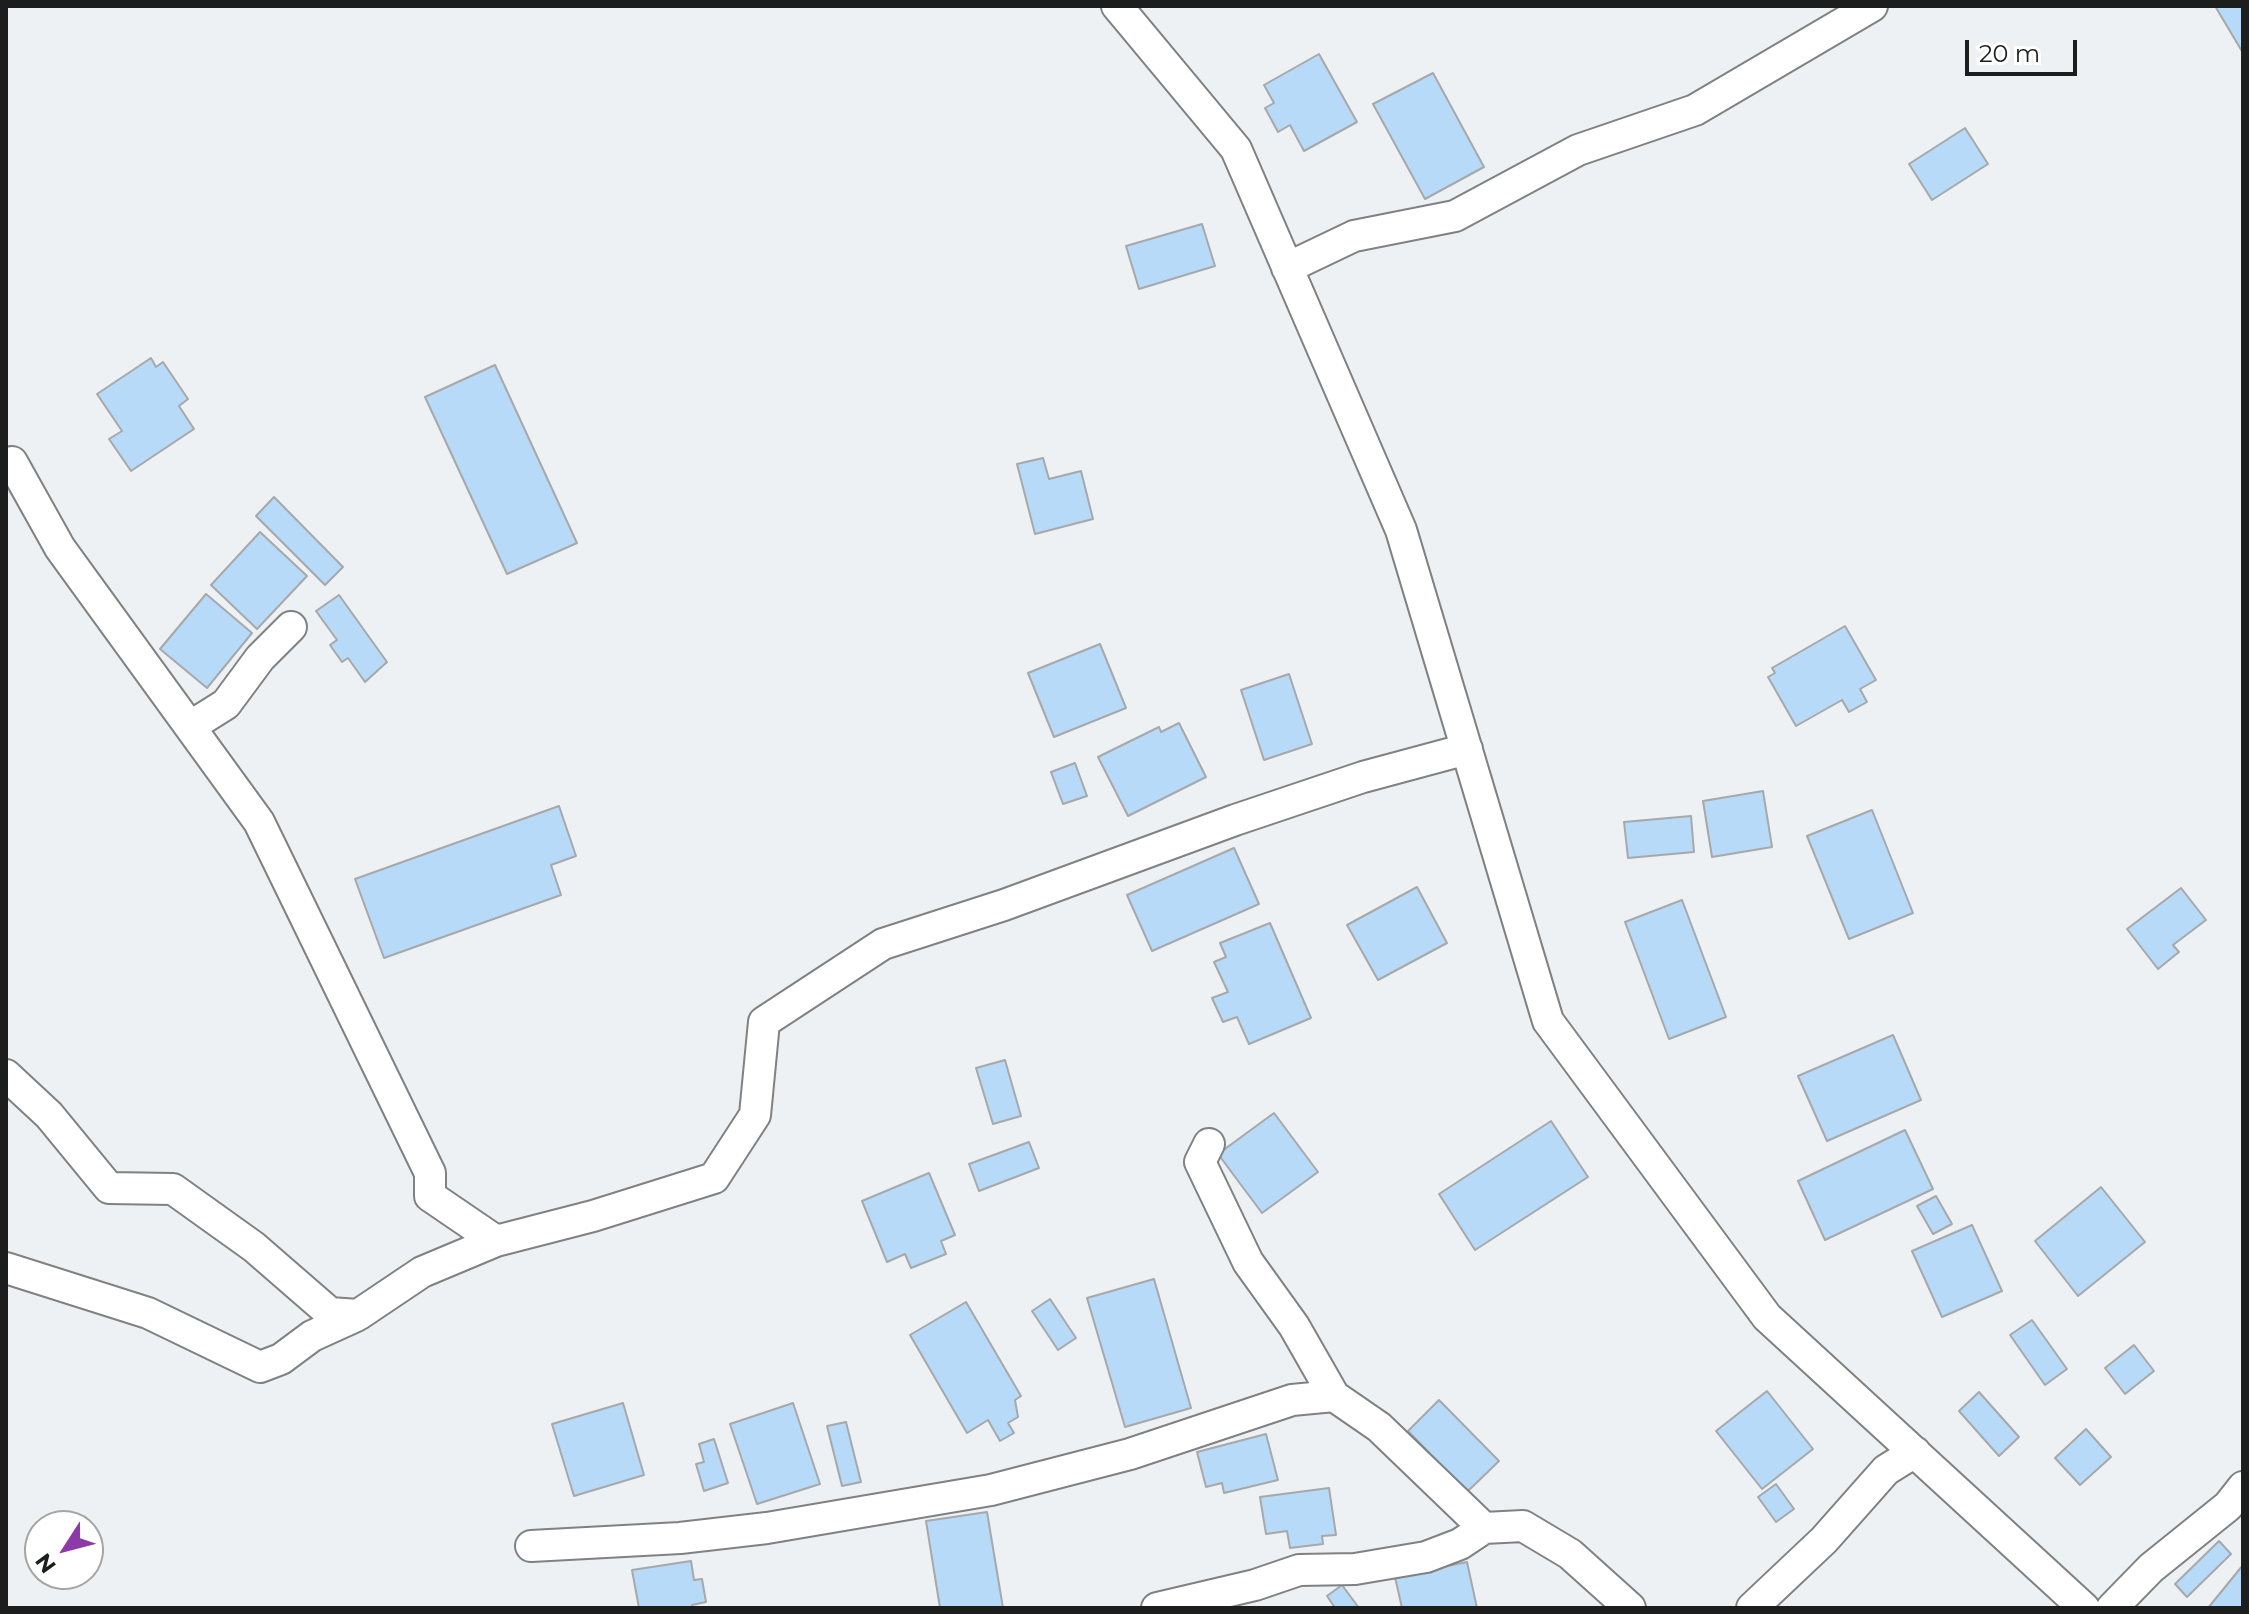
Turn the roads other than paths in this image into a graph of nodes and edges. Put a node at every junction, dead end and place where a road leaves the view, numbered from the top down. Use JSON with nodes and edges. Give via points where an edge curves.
{"nodes":[{"id":1,"x":1117,"y":6,"type":"edge"},
{"id":2,"x":1872,"y":6,"type":"edge"},
{"id":3,"x":1287,"y":268,"type":"junction"},
{"id":4,"x":12,"y":462,"type":"dead end"},
{"id":5,"x":291,"y":627,"type":"dead end"},
{"id":6,"x":191,"y":726,"type":"junction"},
{"id":7,"x":1467,"y":749,"type":"junction"},
{"id":8,"x":6,"y":1075,"type":"edge"},
{"id":9,"x":1209,"y":1144,"type":"dead end"},
{"id":10,"x":496,"y":1241,"type":"junction"},
{"id":11,"x":6,"y":1268,"type":"edge"},
{"id":12,"x":358,"y":1315,"type":"junction"},
{"id":13,"x":1334,"y":1396,"type":"junction"},
{"id":14,"x":1915,"y":1452,"type":"junction"},
{"id":15,"x":2243,"y":1487,"type":"edge"},
{"id":16,"x":1484,"y":1528,"type":"junction"},
{"id":17,"x":531,"y":1546,"type":"dead end"},
{"id":18,"x":1157,"y":1608,"type":"edge"},
{"id":19,"x":1630,"y":1608,"type":"edge"},
{"id":20,"x":1752,"y":1608,"type":"edge"},
{"id":21,"x":2084,"y":1608,"type":"edge"},
{"id":22,"x":2112,"y":1608,"type":"edge"}],
"edges":[{"from":1,"to":3,"type":"street","via":[[1236,149]]},
{"from":2,"to":3,"type":"street","via":[[1695,110],[1578,150],[1455,216],[1354,236]]},
{"from":3,"to":7,"type":"street","via":[[1401,530]]},
{"from":4,"to":6,"type":"street","via":[[60,548]]},
{"from":5,"to":6,"type":"street","via":[[226,704]]},
{"from":6,"to":10,"type":"street","via":[[259,822],[430,1173],[430,1196]]},
{"from":7,"to":10,"type":"street","via":[[1292,801],[883,944],[764,1022],[755,1115],[714,1178]]},
{"from":7,"to":14,"type":"street","via":[[1548,1021],[1767,1317]]},
{"from":8,"to":12,"type":"street","via":[[49,1115],[109,1188],[173,1189],[254,1247],[330,1313]]},
{"from":9,"to":13,"type":"street","via":[[1200,1162],[1248,1262],[1294,1326]]},
{"from":10,"to":12,"type":"street","via":[[422,1272]]},
{"from":11,"to":12,"type":"street","via":[[148,1313],[260,1367]]},
{"from":13,"to":16,"type":"street","via":[[1379,1427]]},
{"from":13,"to":17,"type":"street","via":[[1292,1400],[1130,1454],[991,1490],[767,1528]]},
{"from":14,"to":20,"type":"street","via":[[1886,1470],[1824,1540]]},
{"from":14,"to":21,"type":"street"},
{"from":15,"to":22,"type":"street"},
{"from":16,"to":18,"type":"street","via":[[1426,1557],[1355,1569],[1299,1570]]},
{"from":16,"to":19,"type":"street","via":[[1523,1526],[1570,1554]]}]}
